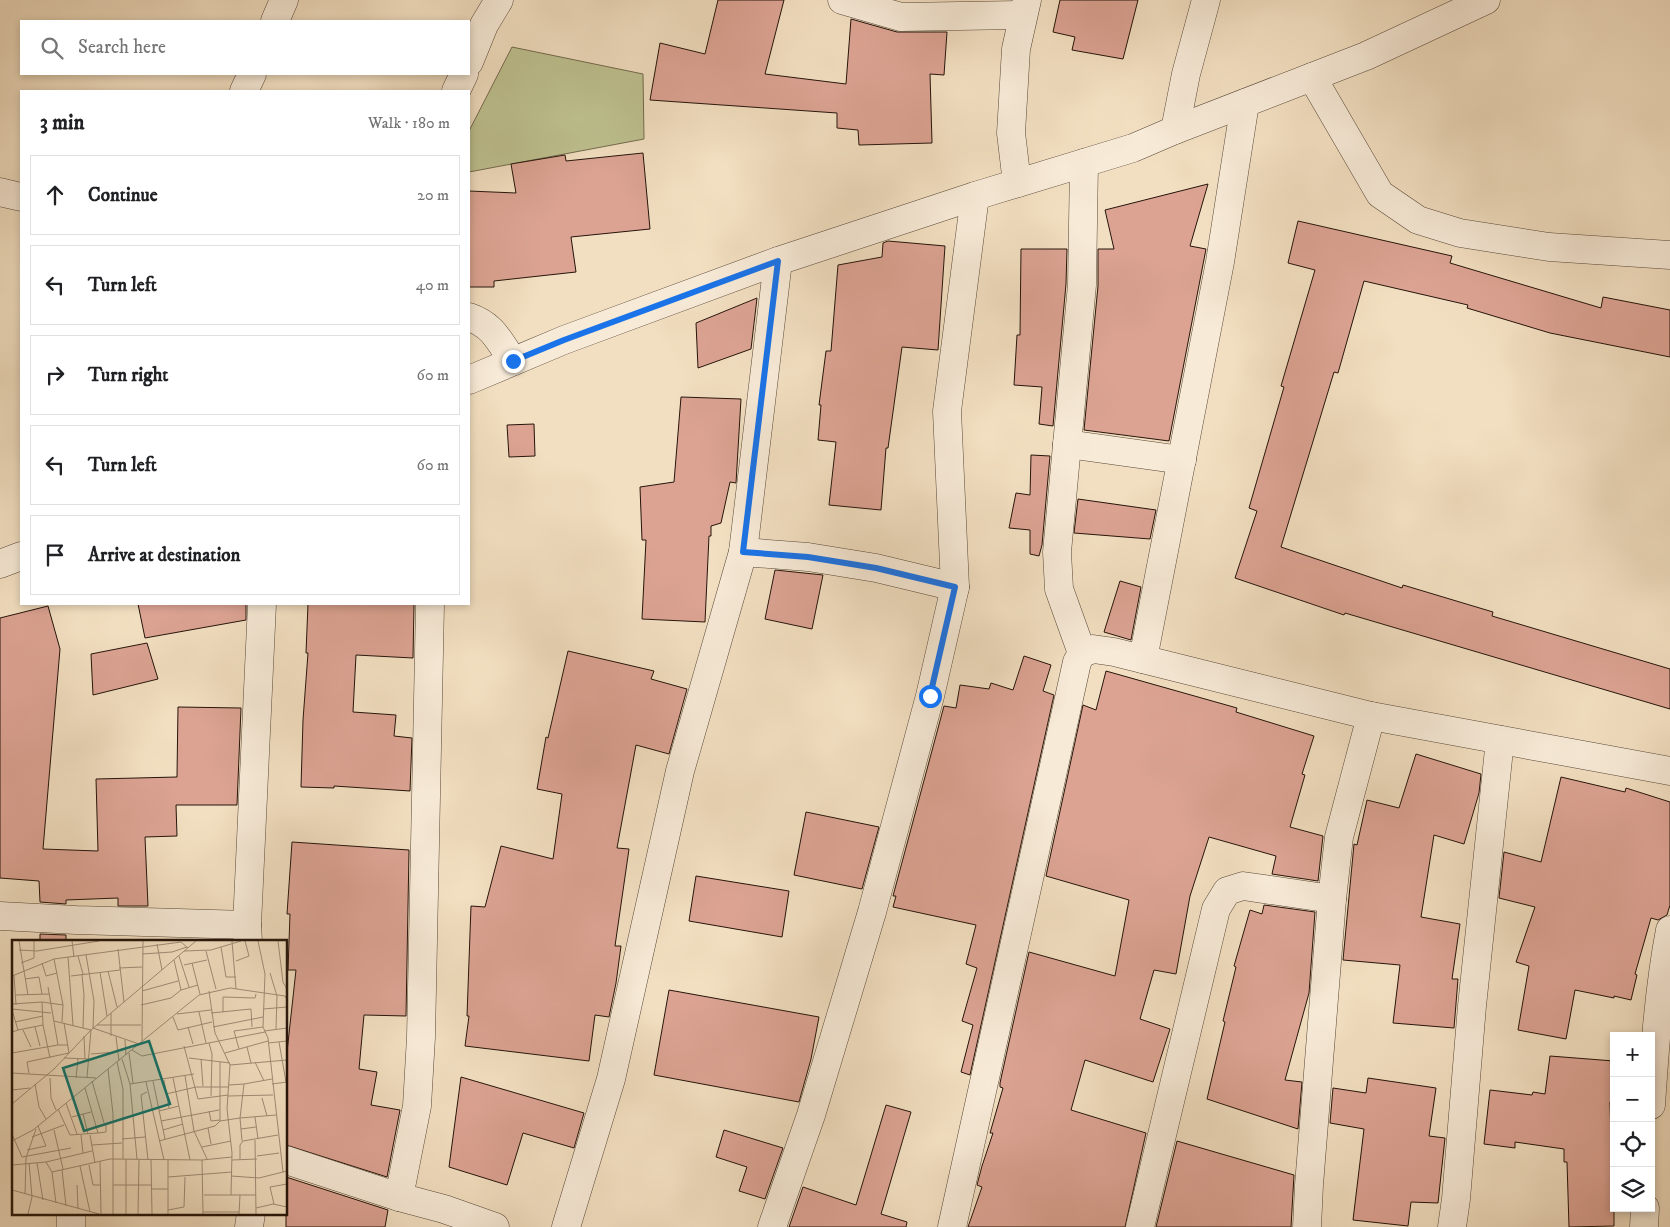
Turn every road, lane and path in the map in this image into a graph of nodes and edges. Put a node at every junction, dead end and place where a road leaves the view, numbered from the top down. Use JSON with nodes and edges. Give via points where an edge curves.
{"nodes":[{"id":1,"x":284,"y":0,"type":"edge"},
{"id":2,"x":499,"y":0,"type":"edge"},
{"id":3,"x":842,"y":0,"type":"edge"},
{"id":4,"x":1206,"y":0,"type":"edge"},
{"id":5,"x":1472,"y":3,"type":"edge"},
{"id":6,"x":1025,"y":8,"type":"edge"},
{"id":7,"x":275,"y":20,"type":"edge"},
{"id":8,"x":470,"y":60,"type":"edge"},
{"id":9,"x":252,"y":75,"type":"edge"},
{"id":10,"x":464,"y":75,"type":"edge"},
{"id":11,"x":1312,"y":76,"type":"junction"},
{"id":12,"x":244,"y":90,"type":"edge"},
{"id":13,"x":456,"y":90,"type":"edge"},
{"id":14,"x":1245,"y":103,"type":"junction"},
{"id":15,"x":1175,"y":130,"type":"junction"},
{"id":16,"x":1084,"y":163,"type":"junction"},
{"id":17,"x":1017,"y":183,"type":"junction"},
{"id":18,"x":0,"y":192,"type":"edge"},
{"id":19,"x":975,"y":196,"type":"junction"},
{"id":20,"x":20,"y":197,"type":"edge"},
{"id":21,"x":1670,"y":255,"type":"edge"},
{"id":22,"x":778,"y":261,"type":"junction"},
{"id":23,"x":470,"y":317,"type":"edge"},
{"id":24,"x":513,"y":361,"type":"junction"},
{"id":25,"x":470,"y":380,"type":"edge"},
{"id":26,"x":1067,"y":444,"type":"junction"},
{"id":27,"x":1182,"y":460,"type":"junction"},
{"id":28,"x":743,"y":552,"type":"junction"},
{"id":29,"x":20,"y":556,"type":"edge"},
{"id":30,"x":0,"y":564,"type":"edge"},
{"id":31,"x":955,"y":587,"type":"junction"},
{"id":32,"x":262,"y":605,"type":"edge"},
{"id":33,"x":430,"y":605,"type":"edge"},
{"id":34,"x":1082,"y":653,"type":"junction"},
{"id":35,"x":1143,"y":659,"type":"junction"},
{"id":36,"x":1370,"y":716,"type":"junction"},
{"id":37,"x":1500,"y":740,"type":"junction"},
{"id":38,"x":1670,"y":771,"type":"edge"},
{"id":39,"x":1332,"y":899,"type":"junction"},
{"id":40,"x":0,"y":916,"type":"edge"},
{"id":41,"x":76,"y":930,"type":"edge"},
{"id":42,"x":1670,"y":930,"type":"edge"},
{"id":43,"x":247,"y":933,"type":"edge"},
{"id":44,"x":1663,"y":1039,"type":"edge"},
{"id":45,"x":1655,"y":1083,"type":"edge"},
{"id":46,"x":288,"y":1161,"type":"edge"},
{"id":47,"x":399,"y":1197,"type":"junction"},
{"id":48,"x":1645,"y":1212,"type":"edge"},
{"id":49,"x":71,"y":1214,"type":"edge"},
{"id":50,"x":251,"y":1214,"type":"edge"},
{"id":51,"x":442,"y":1218,"type":"edge"},
{"id":52,"x":70,"y":1227,"type":"edge"},
{"id":53,"x":249,"y":1227,"type":"edge"},
{"id":54,"x":495,"y":1227,"type":"edge"},
{"id":55,"x":566,"y":1227,"type":"edge"},
{"id":56,"x":772,"y":1227,"type":"edge"},
{"id":57,"x":952,"y":1227,"type":"edge"},
{"id":58,"x":1140,"y":1227,"type":"edge"},
{"id":59,"x":1307,"y":1227,"type":"edge"},
{"id":60,"x":1452,"y":1227,"type":"edge"},
{"id":61,"x":1644,"y":1227,"type":"edge"}],
"edges":[{"from":1,"to":7,"type":"street"},
{"from":2,"to":8,"type":"street","via":[[484,25]]},
{"from":3,"to":6,"type":"street","via":[[901,17]]},
{"from":4,"to":15,"type":"street"},
{"from":5,"to":11,"type":"street","via":[[1366,56]]},
{"from":6,"to":17,"type":"street","via":[[1016,50],[1011,132]]},
{"from":9,"to":12,"type":"street"},
{"from":10,"to":13,"type":"street"},
{"from":11,"to":14,"type":"street"},
{"from":11,"to":21,"type":"street","via":[[1380,194],[1418,220],[1460,233],[1549,247]]},
{"from":14,"to":15,"type":"street"},
{"from":14,"to":27,"type":"street","via":[[1220,262]]},
{"from":15,"to":16,"type":"street","via":[[1133,148]]},
{"from":16,"to":17,"type":"street"},
{"from":16,"to":26,"type":"street","via":[[1082,285]]},
{"from":17,"to":19,"type":"street"},
{"from":18,"to":20,"type":"street"},
{"from":19,"to":22,"type":"street"},
{"from":19,"to":31,"type":"street","via":[[947,412]]},
{"from":22,"to":24,"type":"street"},
{"from":22,"to":28,"type":"street"},
{"from":23,"to":24,"type":"street","via":[[484,323],[495,334]]},
{"from":24,"to":25,"type":"street"},
{"from":26,"to":27,"type":"street"},
{"from":26,"to":34,"type":"street","via":[[1057,552],[1059,589]]},
{"from":27,"to":35,"type":"street"},
{"from":28,"to":31,"type":"street","via":[[808,557],[876,568]]},
{"from":28,"to":55,"type":"street","via":[[680,771],[611,1079]]},
{"from":29,"to":30,"type":"street"},
{"from":31,"to":56,"type":"street","via":[[930,696],[872,912],[811,1114]]},
{"from":32,"to":43,"type":"street"},
{"from":33,"to":47,"type":"street","via":[[421,1037],[417,1106]]},
{"from":34,"to":35,"type":"street","via":[[1092,649]]},
{"from":34,"to":57,"type":"street","via":[[1077,662]]},
{"from":35,"to":36,"type":"street"},
{"from":36,"to":37,"type":"street"},
{"from":36,"to":39,"type":"street","via":[[1340,837]]},
{"from":37,"to":38,"type":"street"},
{"from":37,"to":60,"type":"street"},
{"from":39,"to":58,"type":"street","via":[[1243,886],[1227,891],[1216,909]]},
{"from":39,"to":59,"type":"street"},
{"from":40,"to":41,"type":"street"},
{"from":41,"to":43,"type":"street"},
{"from":42,"to":44,"type":"street","via":[[1662,972]]},
{"from":44,"to":45,"type":"street"},
{"from":46,"to":47,"type":"street"},
{"from":47,"to":51,"type":"street"},
{"from":48,"to":61,"type":"street"},
{"from":49,"to":52,"type":"street"},
{"from":50,"to":53,"type":"street"},
{"from":51,"to":54,"type":"street"}]}
